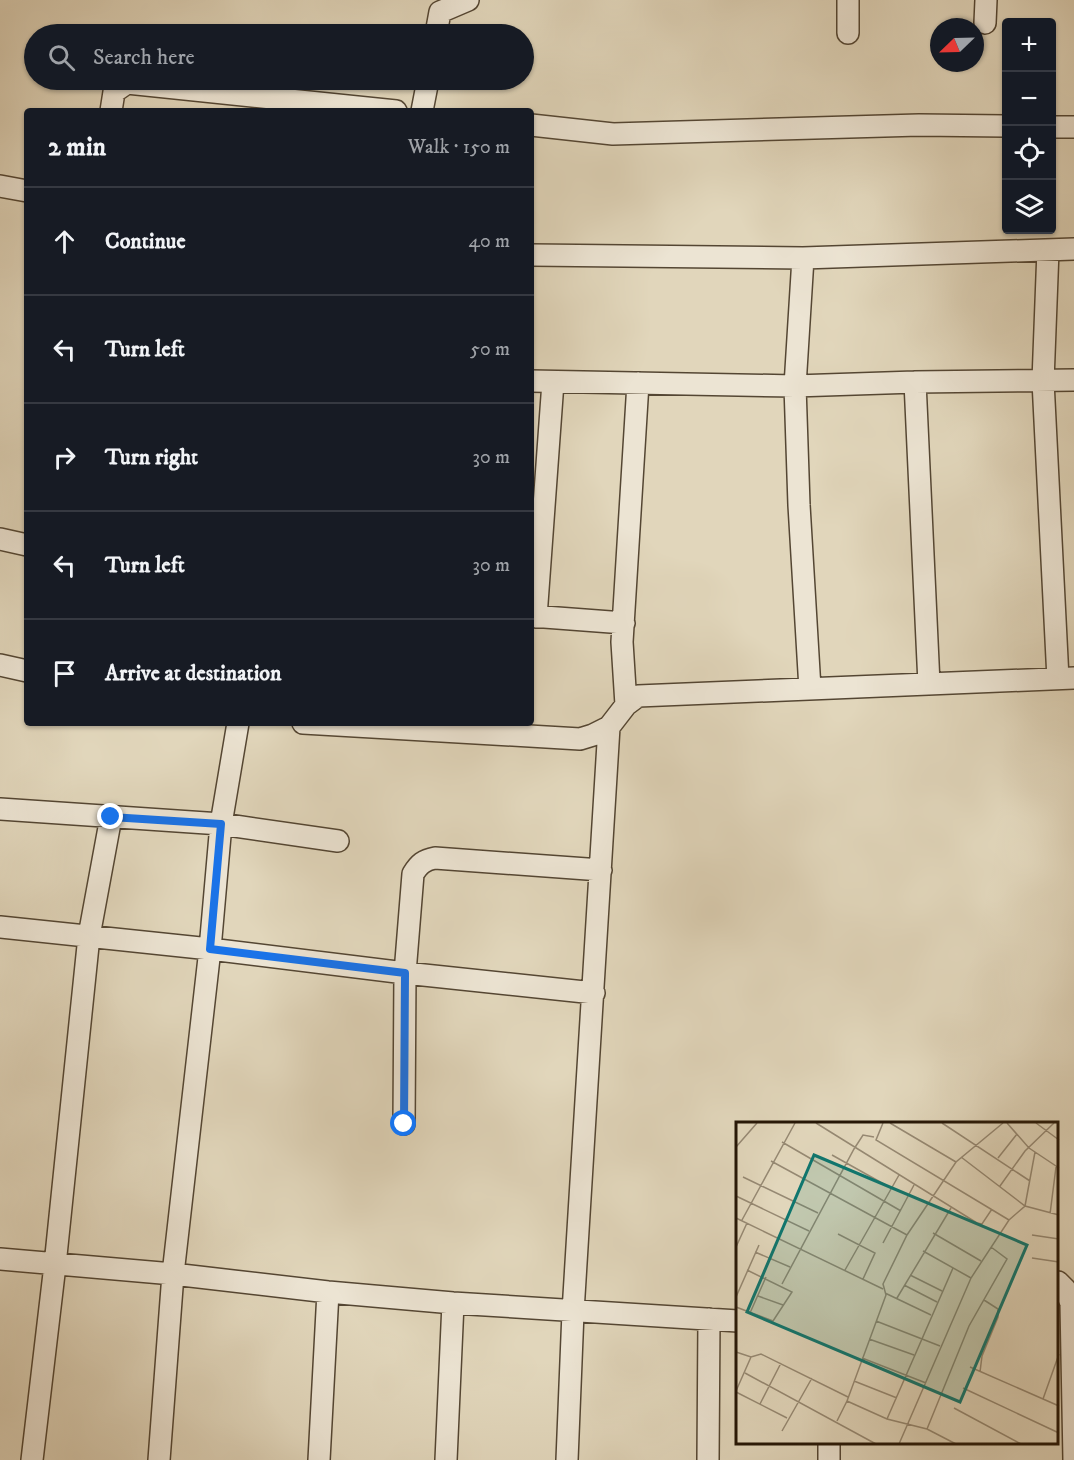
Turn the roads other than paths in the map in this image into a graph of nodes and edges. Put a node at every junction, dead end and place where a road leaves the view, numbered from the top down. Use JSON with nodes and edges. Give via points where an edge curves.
{"nodes":[{"id":1,"x":468,"y":0,"type":"edge"},
{"id":2,"x":848,"y":0,"type":"edge"},
{"id":3,"x":986,"y":0,"type":"edge"},
{"id":4,"x":985,"y":23,"type":"dead end"},
{"id":5,"x":438,"y":24,"type":"edge"},
{"id":6,"x":848,"y":33,"type":"dead end"},
{"id":7,"x":117,"y":90,"type":"edge"},
{"id":8,"x":194,"y":90,"type":"edge"},
{"id":9,"x":426,"y":90,"type":"edge"},
{"id":10,"x":111,"y":108,"type":"edge"},
{"id":11,"x":367,"y":108,"type":"edge"},
{"id":12,"x":423,"y":108,"type":"edge"},
{"id":13,"x":534,"y":125,"type":"edge"},
{"id":14,"x":1002,"y":126,"type":"edge"},
{"id":15,"x":1056,"y":127,"type":"edge"},
{"id":16,"x":1074,"y":127,"type":"edge"},
{"id":17,"x":0,"y":186,"type":"edge"},
{"id":18,"x":24,"y":190,"type":"edge"},
{"id":19,"x":1074,"y":249,"type":"edge"},
{"id":20,"x":1048,"y":250,"type":"junction"},
{"id":21,"x":534,"y":255,"type":"edge"},
{"id":22,"x":803,"y":258,"type":"junction"},
{"id":23,"x":1074,"y":380,"type":"edge"},
{"id":24,"x":534,"y":381,"type":"edge"},
{"id":25,"x":1043,"y":381,"type":"junction"},
{"id":26,"x":553,"y":382,"type":"junction"},
{"id":27,"x":915,"y":382,"type":"junction"},
{"id":28,"x":638,"y":383,"type":"junction"},
{"id":29,"x":795,"y":386,"type":"junction"},
{"id":30,"x":0,"y":539,"type":"edge"},
{"id":31,"x":24,"y":544,"type":"edge"},
{"id":32,"x":534,"y":616,"type":"edge"},
{"id":33,"x":624,"y":623,"type":"junction"},
{"id":34,"x":0,"y":665,"type":"edge"},
{"id":35,"x":24,"y":670,"type":"edge"},
{"id":36,"x":1066,"y":678,"type":"edge"},
{"id":37,"x":929,"y":684,"type":"junction"},
{"id":38,"x":810,"y":689,"type":"junction"},
{"id":39,"x":626,"y":705,"type":"junction"},
{"id":40,"x":237,"y":726,"type":"edge"},
{"id":41,"x":355,"y":726,"type":"edge"},
{"id":42,"x":609,"y":727,"type":"junction"},
{"id":43,"x":0,"y":809,"type":"edge"},
{"id":44,"x":111,"y":817,"type":"junction"},
{"id":45,"x":221,"y":824,"type":"junction"},
{"id":46,"x":338,"y":841,"type":"dead end"},
{"id":47,"x":602,"y":870,"type":"junction"},
{"id":48,"x":1,"y":934,"type":"edge"},
{"id":49,"x":89,"y":936,"type":"junction"},
{"id":50,"x":210,"y":949,"type":"junction"},
{"id":51,"x":405,"y":973,"type":"junction"},
{"id":52,"x":594,"y":993,"type":"junction"},
{"id":53,"x":404,"y":1124,"type":"dead end"},
{"id":54,"x":0,"y":1259,"type":"edge"},
{"id":55,"x":55,"y":1264,"type":"junction"},
{"id":56,"x":173,"y":1274,"type":"junction"},
{"id":57,"x":1059,"y":1283,"type":"edge"},
{"id":58,"x":328,"y":1292,"type":"junction"},
{"id":59,"x":453,"y":1303,"type":"junction"},
{"id":60,"x":573,"y":1312,"type":"junction"},
{"id":61,"x":709,"y":1319,"type":"junction"},
{"id":62,"x":736,"y":1321,"type":"edge"},
{"id":63,"x":1073,"y":1440,"type":"edge"},
{"id":64,"x":32,"y":1460,"type":"edge"},
{"id":65,"x":159,"y":1460,"type":"edge"},
{"id":66,"x":319,"y":1460,"type":"edge"},
{"id":67,"x":446,"y":1460,"type":"edge"},
{"id":68,"x":567,"y":1460,"type":"edge"},
{"id":69,"x":708,"y":1460,"type":"edge"},
{"id":70,"x":1074,"y":1460,"type":"edge"}],
"edges":[{"from":1,"to":5,"type":"street","via":[[440,12]]},
{"from":2,"to":6,"type":"street"},
{"from":3,"to":4,"type":"street"},
{"from":7,"to":10,"type":"street"},
{"from":8,"to":11,"type":"street"},
{"from":9,"to":12,"type":"street"},
{"from":13,"to":14,"type":"street","via":[[612,134]]},
{"from":15,"to":16,"type":"street"},
{"from":17,"to":18,"type":"street"},
{"from":19,"to":20,"type":"street"},
{"from":20,"to":22,"type":"street"},
{"from":20,"to":25,"type":"street"},
{"from":21,"to":22,"type":"street"},
{"from":22,"to":29,"type":"street"},
{"from":23,"to":25,"type":"street"},
{"from":24,"to":26,"type":"street"},
{"from":25,"to":27,"type":"street"},
{"from":25,"to":36,"type":"street"},
{"from":26,"to":28,"type":"street"},
{"from":26,"to":32,"type":"street"},
{"from":27,"to":29,"type":"street"},
{"from":27,"to":37,"type":"street"},
{"from":28,"to":29,"type":"street"},
{"from":28,"to":33,"type":"street"},
{"from":29,"to":38,"type":"street"},
{"from":30,"to":31,"type":"street"},
{"from":32,"to":33,"type":"street"},
{"from":33,"to":39,"type":"street"},
{"from":34,"to":35,"type":"street"},
{"from":36,"to":37,"type":"street"},
{"from":37,"to":38,"type":"street"},
{"from":38,"to":39,"type":"street","via":[[638,696]]},
{"from":39,"to":42,"type":"street"},
{"from":40,"to":45,"type":"street"},
{"from":41,"to":42,"type":"street","via":[[580,739]]},
{"from":42,"to":47,"type":"street"},
{"from":43,"to":44,"type":"street"},
{"from":44,"to":45,"type":"street"},
{"from":44,"to":49,"type":"street"},
{"from":45,"to":46,"type":"street"},
{"from":45,"to":50,"type":"street"},
{"from":47,"to":51,"type":"street","via":[[425,860],[413,874]]},
{"from":47,"to":52,"type":"street"},
{"from":48,"to":49,"type":"street"},
{"from":49,"to":50,"type":"street"},
{"from":49,"to":55,"type":"street"},
{"from":50,"to":51,"type":"street"},
{"from":50,"to":56,"type":"street"},
{"from":51,"to":52,"type":"street"},
{"from":51,"to":53,"type":"street"},
{"from":52,"to":60,"type":"street"},
{"from":54,"to":55,"type":"street"},
{"from":55,"to":56,"type":"street"},
{"from":55,"to":64,"type":"street"},
{"from":56,"to":58,"type":"street"},
{"from":56,"to":65,"type":"street"},
{"from":57,"to":63,"type":"street","via":[[1071,1303]]},
{"from":58,"to":59,"type":"street"},
{"from":58,"to":66,"type":"street"},
{"from":59,"to":60,"type":"street"},
{"from":59,"to":67,"type":"street"},
{"from":60,"to":61,"type":"street"},
{"from":60,"to":68,"type":"street"},
{"from":61,"to":62,"type":"street"},
{"from":61,"to":69,"type":"street"},
{"from":63,"to":70,"type":"street"}]}
